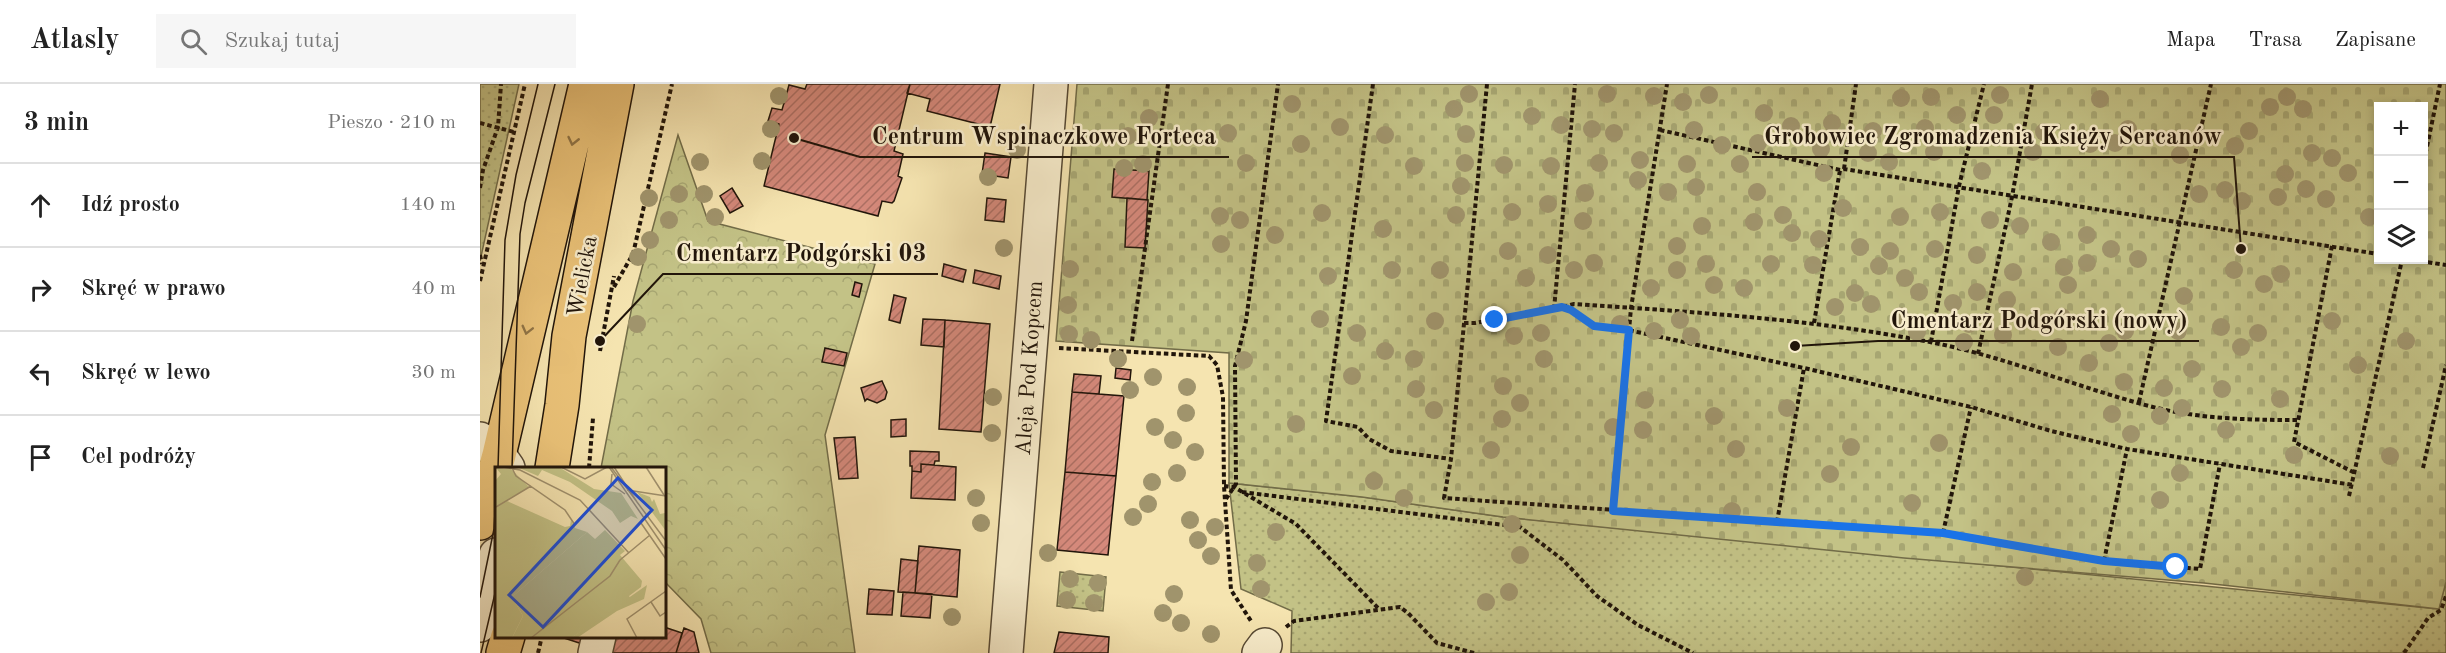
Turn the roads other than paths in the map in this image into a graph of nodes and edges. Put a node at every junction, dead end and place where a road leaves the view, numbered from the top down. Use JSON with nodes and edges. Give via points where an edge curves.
{"nodes":[{"id":1,"x":586,"y":84,"type":"edge"},
{"id":2,"x":617,"y":84,"type":"edge"},
{"id":3,"x":1051,"y":84,"type":"edge"},
{"id":4,"x":562,"y":405,"type":"junction"},
{"id":5,"x":497,"y":458,"type":"edge"},
{"id":6,"x":552,"y":467,"type":"edge"},
{"id":7,"x":568,"y":467,"type":"edge"},
{"id":8,"x":480,"y":524,"type":"edge"},
{"id":9,"x":495,"y":559,"type":"edge"},
{"id":10,"x":480,"y":625,"type":"edge"},
{"id":11,"x":507,"y":638,"type":"edge"},
{"id":12,"x":598,"y":638,"type":"edge"},
{"id":13,"x":503,"y":653,"type":"edge"},
{"id":14,"x":595,"y":653,"type":"edge"},
{"id":15,"x":1006,"y":653,"type":"edge"}],
"edges":[{"from":1,"to":5,"type":"main road","name":"Wielicka","one_way":true},
{"from":2,"to":4,"type":"main road","name":"Wielicka","via":[[569,336]]},
{"from":3,"to":15,"type":"street","name":"Aleja Pod Kopcem"},
{"from":4,"to":6,"type":"main road","name":"Wielicka"},
{"from":4,"to":7,"type":"street"},
{"from":5,"to":8,"type":"main road","name":"Wielicka"},
{"from":9,"to":10,"type":"street"},
{"from":11,"to":13,"type":"main road"},
{"from":12,"to":14,"type":"street"}]}
